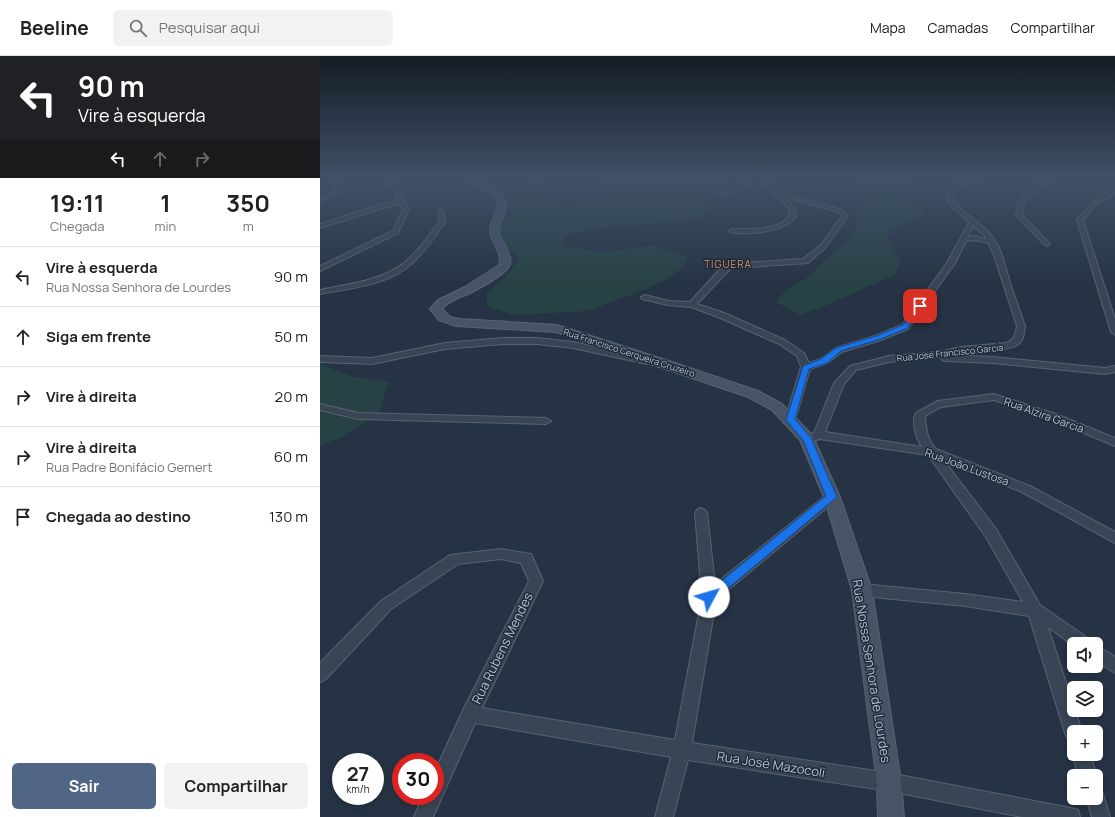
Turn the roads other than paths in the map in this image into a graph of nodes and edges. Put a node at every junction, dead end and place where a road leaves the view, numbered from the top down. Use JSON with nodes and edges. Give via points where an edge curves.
{"nodes":[{"id":1,"x":358,"y":215,"type":"edge"},
{"id":2,"x":404,"y":215,"type":"edge"},
{"id":3,"x":441,"y":215,"type":"edge"},
{"id":4,"x":501,"y":215,"type":"edge"},
{"id":5,"x":793,"y":215,"type":"edge"},
{"id":6,"x":844,"y":215,"type":"edge"},
{"id":7,"x":965,"y":215,"type":"edge"},
{"id":8,"x":1019,"y":215,"type":"edge"},
{"id":9,"x":1084,"y":215,"type":"edge"},
{"id":10,"x":972,"y":222,"type":"junction"},
{"id":11,"x":320,"y":226,"type":"edge"},
{"id":12,"x":732,"y":231,"type":"dead end"},
{"id":13,"x":964,"y":239,"type":"junction"},
{"id":14,"x":992,"y":242,"type":"junction"},
{"id":15,"x":1047,"y":244,"type":"dead end"},
{"id":16,"x":320,"y":269,"type":"edge"},
{"id":17,"x":320,"y":292,"type":"edge"},
{"id":18,"x":645,"y":297,"type":"dead end"},
{"id":19,"x":692,"y":305,"type":"junction"},
{"id":20,"x":1115,"y":332,"type":"edge"},
{"id":21,"x":912,"y":357,"type":"junction"},
{"id":22,"x":320,"y":359,"type":"edge"},
{"id":23,"x":667,"y":365,"type":"junction"},
{"id":24,"x":806,"y":367,"type":"junction"},
{"id":25,"x":1115,"y":369,"type":"edge"},
{"id":26,"x":320,"y":407,"type":"edge"},
{"id":27,"x":790,"y":420,"type":"junction"},
{"id":28,"x":546,"y":421,"type":"dead end"},
{"id":29,"x":813,"y":437,"type":"junction"},
{"id":30,"x":1115,"y":442,"type":"edge"},
{"id":31,"x":932,"y":452,"type":"junction"},
{"id":32,"x":832,"y":497,"type":"junction"},
{"id":33,"x":702,"y":513,"type":"dead end"},
{"id":34,"x":1115,"y":538,"type":"edge"},
{"id":35,"x":862,"y":590,"type":"junction"},
{"id":36,"x":709,"y":597,"type":"junction"},
{"id":37,"x":1035,"y":610,"type":"junction"},
{"id":38,"x":1074,"y":637,"type":"edge"},
{"id":39,"x":1103,"y":657,"type":"edge"},
{"id":40,"x":1115,"y":666,"type":"edge"},
{"id":41,"x":320,"y":674,"type":"edge"},
{"id":42,"x":470,"y":714,"type":"junction"},
{"id":43,"x":1071,"y":725,"type":"edge"},
{"id":44,"x":682,"y":750,"type":"junction"},
{"id":45,"x":444,"y":772,"type":"edge"},
{"id":46,"x":889,"y":782,"type":"junction"},
{"id":47,"x":429,"y":805,"type":"edge"},
{"id":48,"x":1097,"y":805,"type":"edge"},
{"id":49,"x":424,"y":817,"type":"edge"},
{"id":50,"x":664,"y":817,"type":"edge"},
{"id":51,"x":892,"y":817,"type":"edge"},
{"id":52,"x":1071,"y":817,"type":"edge"},
{"id":53,"x":1101,"y":817,"type":"edge"}],
"edges":[{"from":1,"to":11,"type":"street"},
{"from":2,"to":16,"type":"street","via":[[396,232]]},
{"from":3,"to":17,"type":"street","via":[[442,222],[431,238],[403,268],[391,274]]},
{"from":4,"to":23,"type":"main road","name":"Rua Francisco Cerqueira Cruzeiro","via":[[494,232],[506,256],[504,267],[442,302],[436,309],[441,316],[449,321],[557,329]]},
{"from":5,"to":12,"type":"street","via":[[790,222],[767,229]]},
{"from":6,"to":19,"type":"street","via":[[845,216],[828,241],[805,261],[731,266],[726,268]]},
{"from":7,"to":10,"type":"street","name":"Rua José Francisco Garcia"},
{"from":8,"to":15,"type":"street"},
{"from":9,"to":20,"type":"street","via":[[1080,220]]},
{"from":10,"to":13,"type":"street"},
{"from":10,"to":14,"type":"street","name":"Rua José Francisco Garcia","via":[[982,229]]},
{"from":13,"to":14,"type":"street","via":[[974,238]]},
{"from":13,"to":24,"type":"street","via":[[951,263],[905,327],[839,350],[824,361]]},
{"from":14,"to":21,"type":"street","name":"Rua José Francisco Garcia","via":[[1021,326],[1019,338],[1008,346]]},
{"from":18,"to":19,"type":"street","via":[[668,303]]},
{"from":19,"to":24,"type":"street","via":[[782,342],[801,355]]},
{"from":21,"to":25,"type":"street","via":[[993,360],[1105,371]]},
{"from":21,"to":29,"type":"street","name":"Rua José Francisco Garcia","via":[[890,359],[853,368],[839,383]]},
{"from":22,"to":23,"type":"street","via":[[372,361],[445,346],[537,341],[573,345]]},
{"from":23,"to":27,"type":"main road","name":"Rua Francisco Cerqueira Cruzeiro","via":[[753,394],[777,407]]},
{"from":24,"to":27,"type":"street"},
{"from":26,"to":28,"type":"street","via":[[358,416]]},
{"from":27,"to":29,"type":"main road","name":"Rua Francisco Cerqueira Cruzeiro"},
{"from":29,"to":31,"type":"street","name":"Rua João Lustosa"},
{"from":29,"to":32,"type":"main road","name":"Rua Nossa Senhora de Lourdes"},
{"from":30,"to":31,"type":"street","name":"Rua Alzira Garcia","via":[[994,397],[938,404],[920,415],[924,444]]},
{"from":31,"to":34,"type":"street","name":"Rua João Lustosa","via":[[1026,489]]},
{"from":31,"to":37,"type":"street","via":[[991,533]]},
{"from":32,"to":35,"type":"main road","name":"Rua Nossa Senhora de Lourdes"},
{"from":32,"to":36,"type":"street"},
{"from":33,"to":36,"type":"street"},
{"from":35,"to":37,"type":"street"},
{"from":35,"to":46,"type":"main road","name":"Rua Nossa Senhora de Lourdes"},
{"from":36,"to":44,"type":"street"},
{"from":37,"to":38,"type":"street"},
{"from":37,"to":43,"type":"street"},
{"from":39,"to":40,"type":"street"},
{"from":41,"to":42,"type":"street","name":"Rua Rubens Mendes","via":[[386,605],[456,559],[501,554],[526,558],[536,580]]},
{"from":42,"to":44,"type":"street","name":"Rua José Mazocoli"},
{"from":42,"to":45,"type":"street","name":"Rua Rubens Mendes"},
{"from":44,"to":46,"type":"street","name":"Rua José Mazocoli"},
{"from":44,"to":50,"type":"street"},
{"from":46,"to":51,"type":"main road","name":"Rua Nossa Senhora de Lourdes"},
{"from":46,"to":52,"type":"street","name":"Rua José Mazocoli"},
{"from":47,"to":49,"type":"street"},
{"from":48,"to":53,"type":"street"}]}
